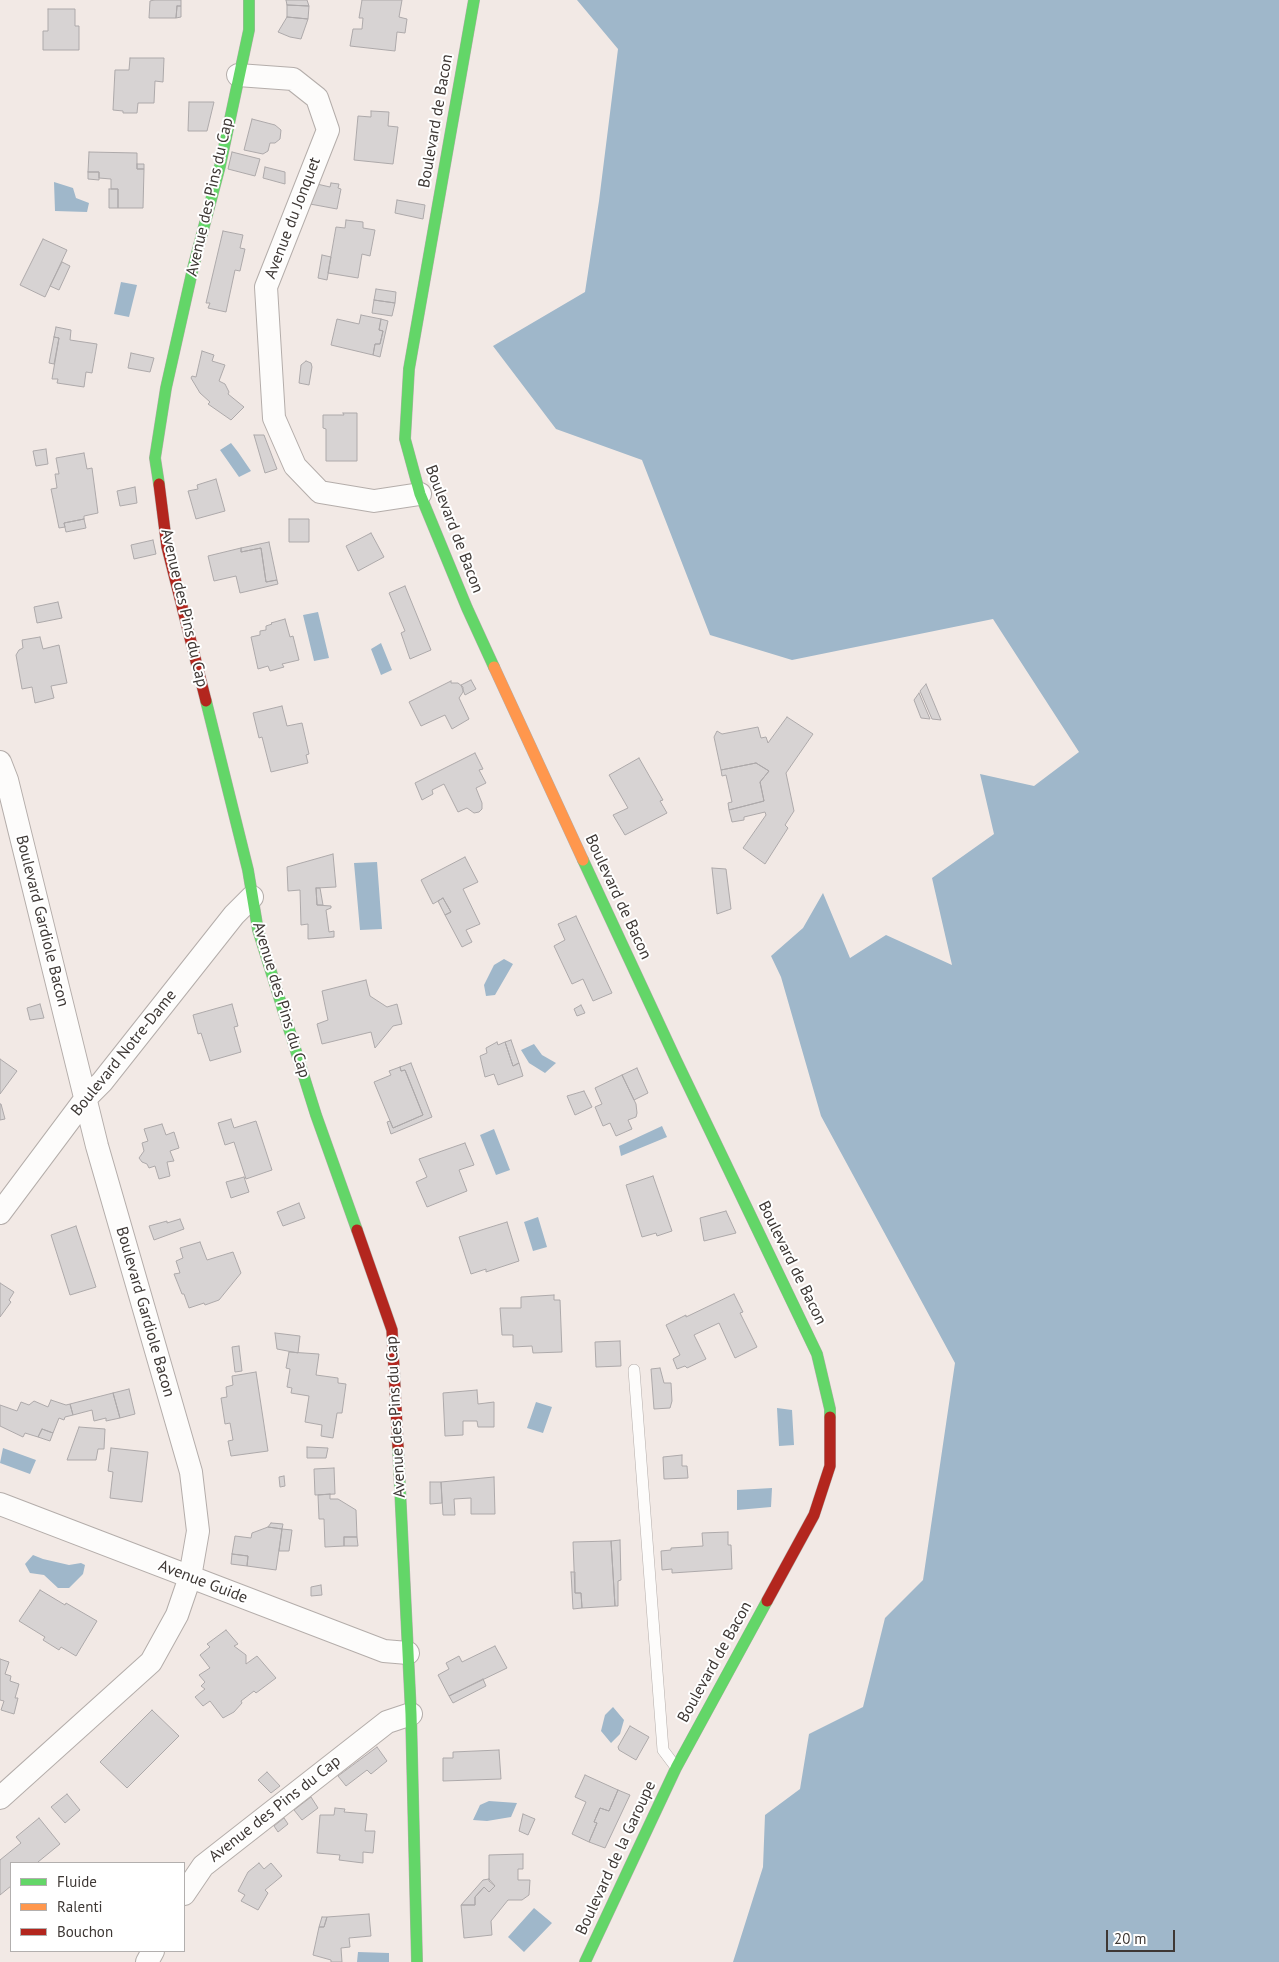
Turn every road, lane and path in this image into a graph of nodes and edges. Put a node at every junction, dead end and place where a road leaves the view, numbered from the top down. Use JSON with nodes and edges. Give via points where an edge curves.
{"nodes":[{"id":1,"x":249,"y":0,"type":"edge"},
{"id":2,"x":474,"y":0,"type":"edge"},
{"id":3,"x":238,"y":74,"type":"junction"},
{"id":4,"x":420,"y":494,"type":"junction"},
{"id":5,"x":0,"y":762,"type":"edge"},
{"id":6,"x":5,"y":798,"type":"edge"},
{"id":7,"x":252,"y":898,"type":"junction"},
{"id":8,"x":86,"y":1098,"type":"junction"},
{"id":9,"x":0,"y":1213,"type":"edge"},
{"id":10,"x":634,"y":1370,"type":"dead end"},
{"id":11,"x":0,"y":1504,"type":"edge"},
{"id":12,"x":190,"y":1577,"type":"junction"},
{"id":13,"x":408,"y":1652,"type":"junction"},
{"id":14,"x":411,"y":1714,"type":"junction"},
{"id":15,"x":676,"y":1768,"type":"junction"},
{"id":16,"x":0,"y":1798,"type":"edge"},
{"id":17,"x":185,"y":1893,"type":"edge"},
{"id":18,"x":417,"y":1962,"type":"edge"},
{"id":19,"x":585,"y":1962,"type":"edge"}],
"edges":[{"from":1,"to":3,"type":"street","name":"Avenue des Pins du Cap","via":[[249,30]]},
{"from":2,"to":4,"type":"street","name":"Boulevard de Bacon","via":[[410,370],[405,439]]},
{"from":3,"to":4,"type":"street","name":"Avenue du Jonquet","via":[[293,79],[317,98],[328,130],[266,287],[274,418],[295,466],[320,492],[374,501]]},
{"from":3,"to":7,"type":"street","name":"Avenue des Pins du Cap","via":[[220,166],[168,379],[155,458],[167,547],[248,870]]},
{"from":4,"to":15,"type":"street","name":"Boulevard de Bacon","via":[[467,608],[656,1017],[817,1354],[830,1409],[830,1466],[814,1515]]},
{"from":5,"to":6,"type":"street","name":"Boulevard Gardiole Bacon"},
{"from":6,"to":8,"type":"street","name":"Boulevard Gardiole Bacon"},
{"from":7,"to":8,"type":"street","name":"Boulevard Notre-Dame","via":[[234,914]]},
{"from":7,"to":13,"type":"street","name":"Avenue des Pins du Cap","via":[[258,930],[316,1115],[392,1330]]},
{"from":8,"to":9,"type":"street","name":"Boulevard Notre-Dame"},
{"from":8,"to":12,"type":"street","name":"Boulevard Gardiole Bacon","via":[[97,1146],[192,1472],[198,1531]]},
{"from":10,"to":15,"type":"lane","via":[[663,1750]]},
{"from":11,"to":12,"type":"street","name":"Avenue Guide"},
{"from":12,"to":13,"type":"street","name":"Avenue Guide","via":[[384,1651]]},
{"from":12,"to":16,"type":"street","name":"Boulevard Gardiole Bacon","via":[[177,1615],[151,1662]]},
{"from":13,"to":14,"type":"street","name":"Avenue des Pins du Cap"},
{"from":14,"to":17,"type":"street","name":"Avenue des Pins du Cap","via":[[387,1722],[203,1866]]},
{"from":14,"to":18,"type":"street"},
{"from":15,"to":19,"type":"street","name":"Boulevard de la Garoupe"}]}
